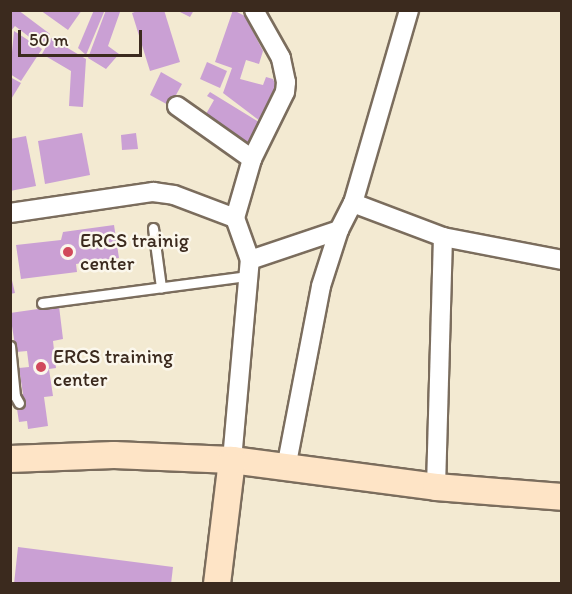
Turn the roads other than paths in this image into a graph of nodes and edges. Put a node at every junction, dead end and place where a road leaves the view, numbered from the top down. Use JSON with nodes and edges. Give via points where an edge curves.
{"nodes":[{"id":1,"x":254,"y":10,"type":"edge"},
{"id":2,"x":409,"y":10,"type":"edge"},
{"id":3,"x":177,"y":106,"type":"dead end"},
{"id":4,"x":252,"y":159,"type":"junction"},
{"id":5,"x":353,"y":203,"type":"junction"},
{"id":6,"x":10,"y":213,"type":"edge"},
{"id":7,"x":234,"y":218,"type":"junction"},
{"id":8,"x":153,"y":228,"type":"dead end"},
{"id":9,"x":339,"y":230,"type":"junction"},
{"id":10,"x":443,"y":237,"type":"junction"},
{"id":11,"x":561,"y":260,"type":"edge"},
{"id":12,"x":249,"y":268,"type":"junction"},
{"id":13,"x":161,"y":287,"type":"junction"},
{"id":14,"x":42,"y":303,"type":"dead end"},
{"id":15,"x":10,"y":346,"type":"edge"},
{"id":16,"x":19,"y":403,"type":"dead end"},
{"id":17,"x":10,"y":459,"type":"edge"},
{"id":18,"x":232,"y":460,"type":"junction"},
{"id":19,"x":286,"y":468,"type":"junction"},
{"id":20,"x":436,"y":487,"type":"junction"},
{"id":21,"x":561,"y":497,"type":"edge"},
{"id":22,"x":217,"y":584,"type":"edge"}],
"edges":[{"from":1,"to":4,"type":"street","via":[[281,58],[286,82],[285,92]]},
{"from":2,"to":5,"type":"street"},
{"from":3,"to":4,"type":"street"},
{"from":4,"to":7,"type":"street"},
{"from":5,"to":9,"type":"street"},
{"from":5,"to":10,"type":"street"},
{"from":6,"to":7,"type":"street","via":[[153,192],[174,195]]},
{"from":7,"to":12,"type":"street"},
{"from":8,"to":13,"type":"lane"},
{"from":9,"to":12,"type":"street"},
{"from":9,"to":19,"type":"street","via":[[321,286]]},
{"from":10,"to":11,"type":"street"},
{"from":10,"to":20,"type":"street"},
{"from":12,"to":13,"type":"lane"},
{"from":12,"to":18,"type":"street"},
{"from":13,"to":14,"type":"lane"},
{"from":15,"to":16,"type":"lane"},
{"from":17,"to":18,"type":"street","via":[[114,455]]},
{"from":18,"to":19,"type":"street"},
{"from":18,"to":22,"type":"street"},
{"from":19,"to":20,"type":"street"},
{"from":20,"to":21,"type":"street"}]}
